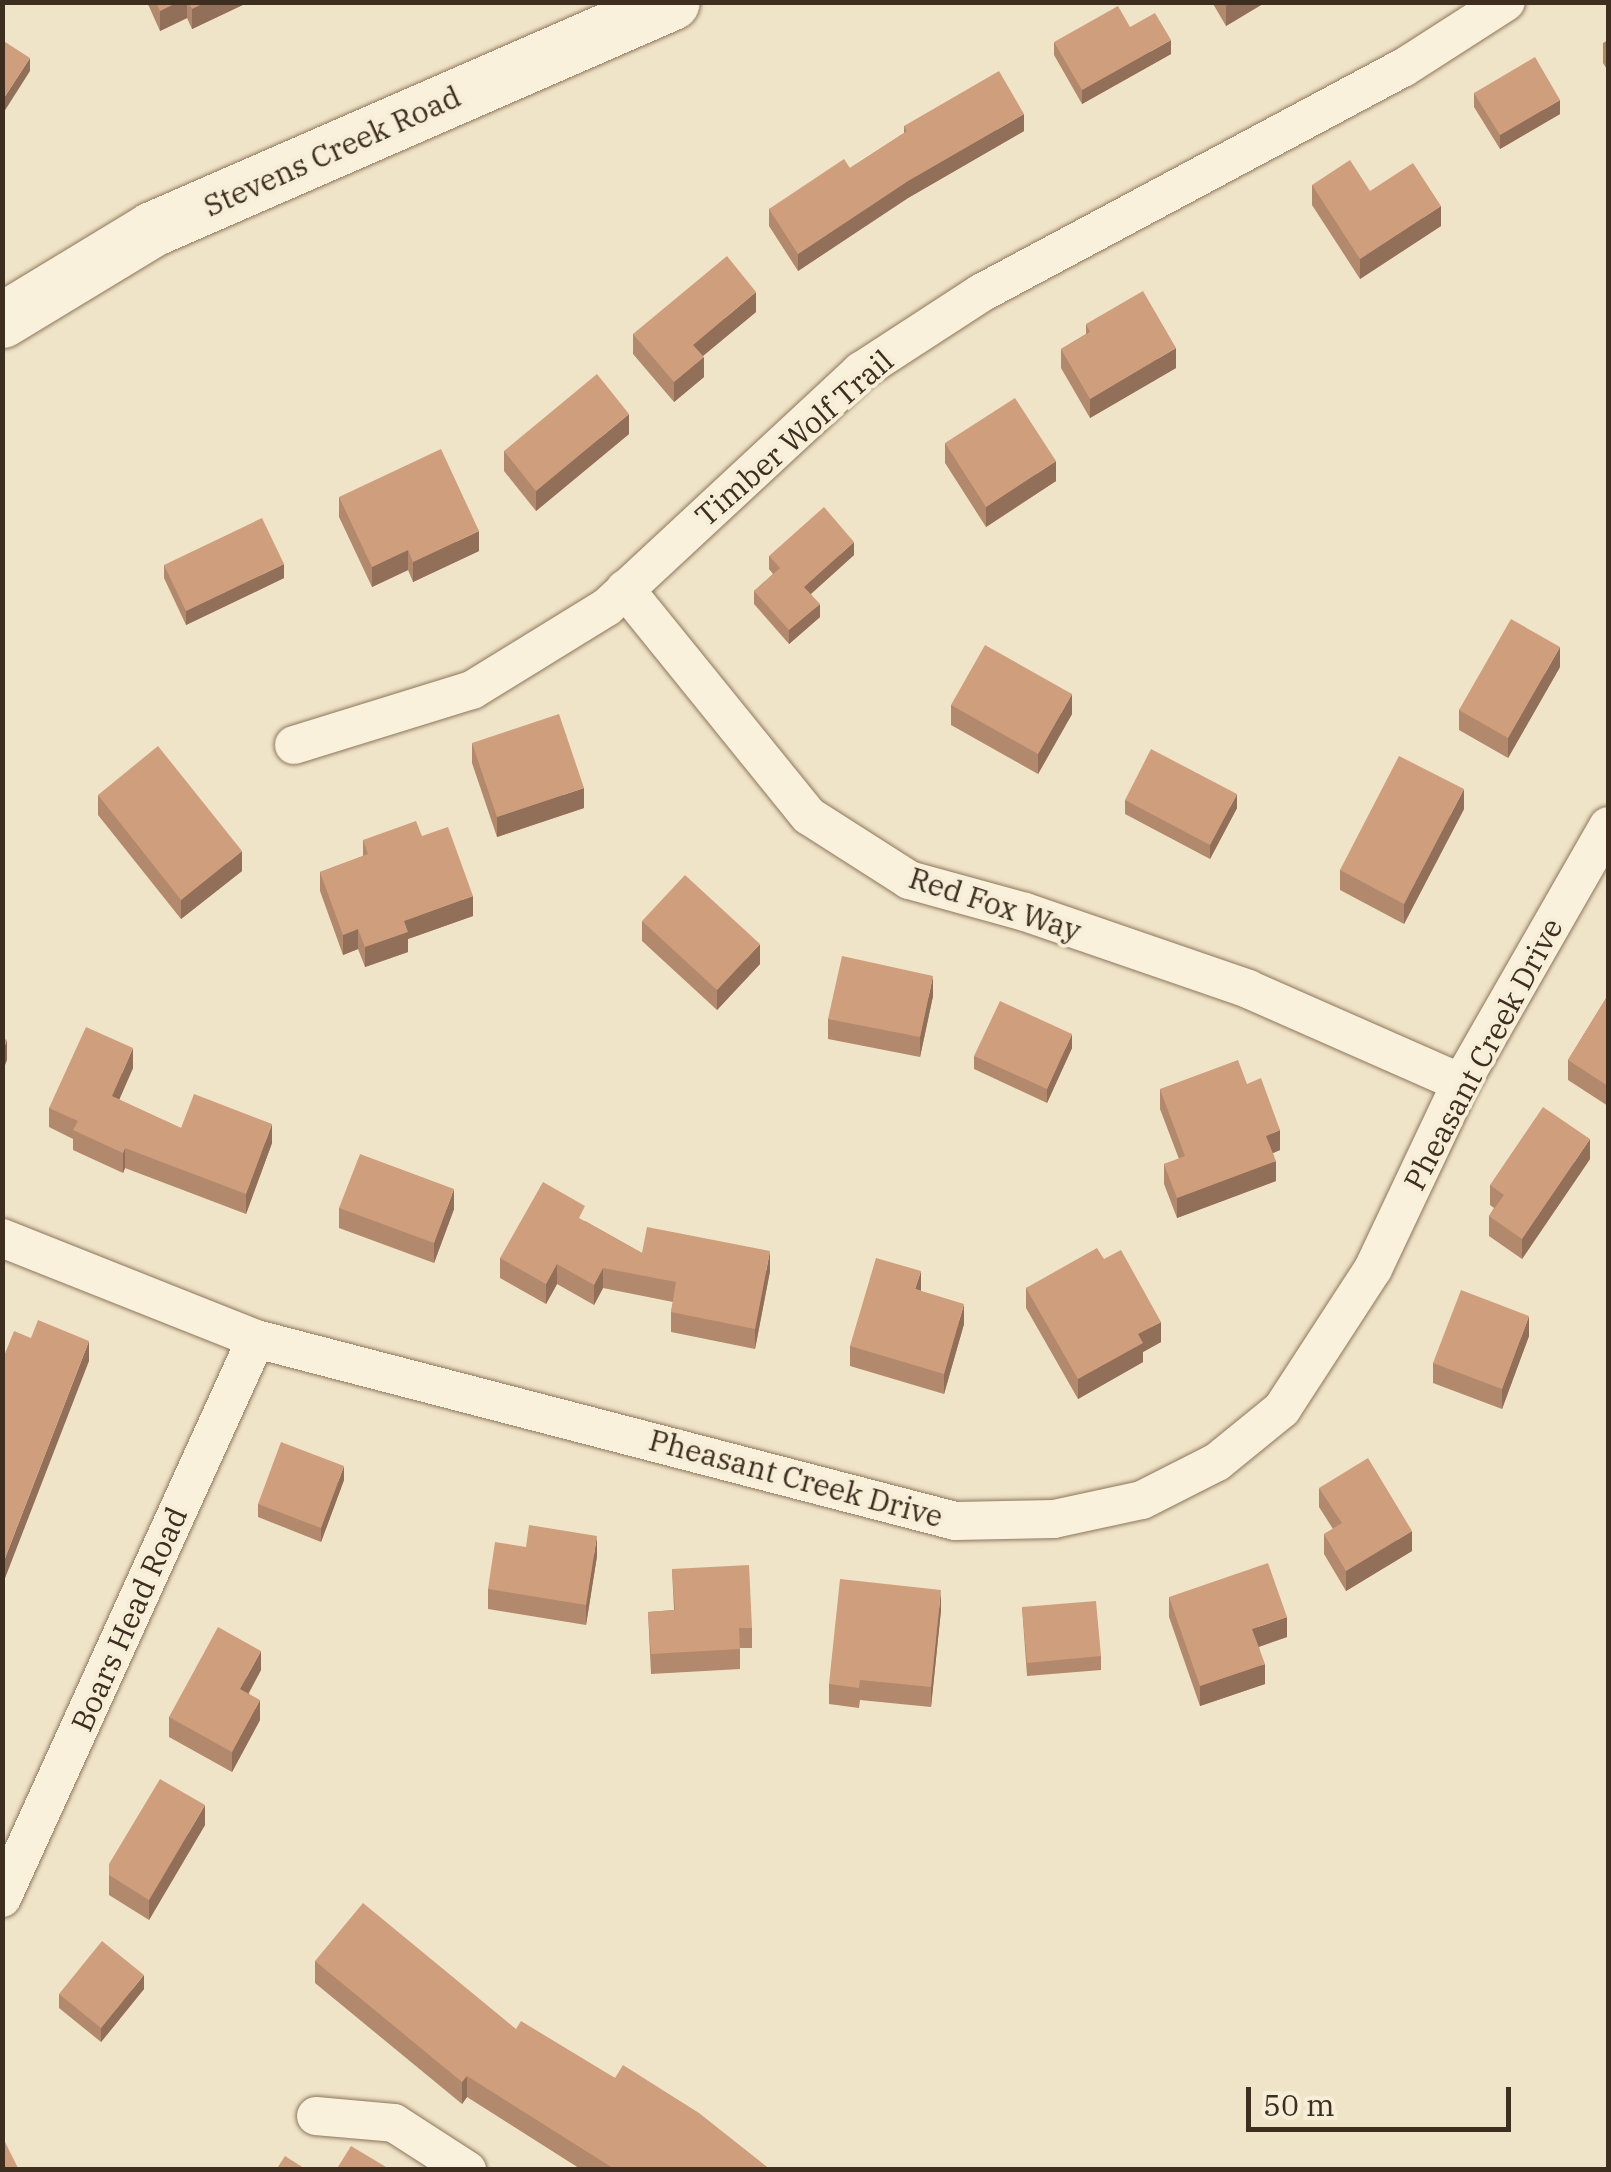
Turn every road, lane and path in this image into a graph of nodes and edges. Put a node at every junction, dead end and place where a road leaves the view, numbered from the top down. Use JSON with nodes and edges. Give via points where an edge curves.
{"nodes":[{"id":1,"x":672,"y":2,"type":"edge"},
{"id":2,"x":1506,"y":2,"type":"edge"},
{"id":3,"x":2,"y":320,"type":"edge"},
{"id":4,"x":625,"y":590,"type":"junction"},
{"id":5,"x":294,"y":745,"type":"dead end"},
{"id":6,"x":1608,"y":826,"type":"edge"},
{"id":7,"x":1461,"y":1083,"type":"junction"},
{"id":8,"x":2,"y":1238,"type":"edge"},
{"id":9,"x":256,"y":1339,"type":"junction"},
{"id":10,"x":2,"y":1898,"type":"edge"},
{"id":11,"x":316,"y":2116,"type":"dead end"},
{"id":12,"x":466,"y":2170,"type":"edge"}],
"edges":[{"from":1,"to":3,"type":"street","name":"Stevens Creek Road","via":[[152,229]]},
{"from":2,"to":4,"type":"street","name":"Timber Wolf Trail","via":[[1403,68],[981,293],[861,371]]},
{"from":4,"to":5,"type":"street","name":"Timber Wolf Trail","via":[[472,690]]},
{"from":4,"to":7,"type":"street","name":"Red Fox Way","via":[[809,816],[908,880],[1025,912],[1248,990]]},
{"from":6,"to":7,"type":"street","name":"Pheasant Creek Drive"},
{"from":7,"to":9,"type":"street","name":"Pheasant Creek Drive","via":[[1373,1270],[1282,1409],[1218,1462],[1125,1504],[1054,1519],[955,1522]]},
{"from":8,"to":9,"type":"street","name":"Pheasant Creek Drive"},
{"from":9,"to":10,"type":"street","name":"Boars Head Road"},
{"from":11,"to":12,"type":"street","via":[[394,2123]]}]}
